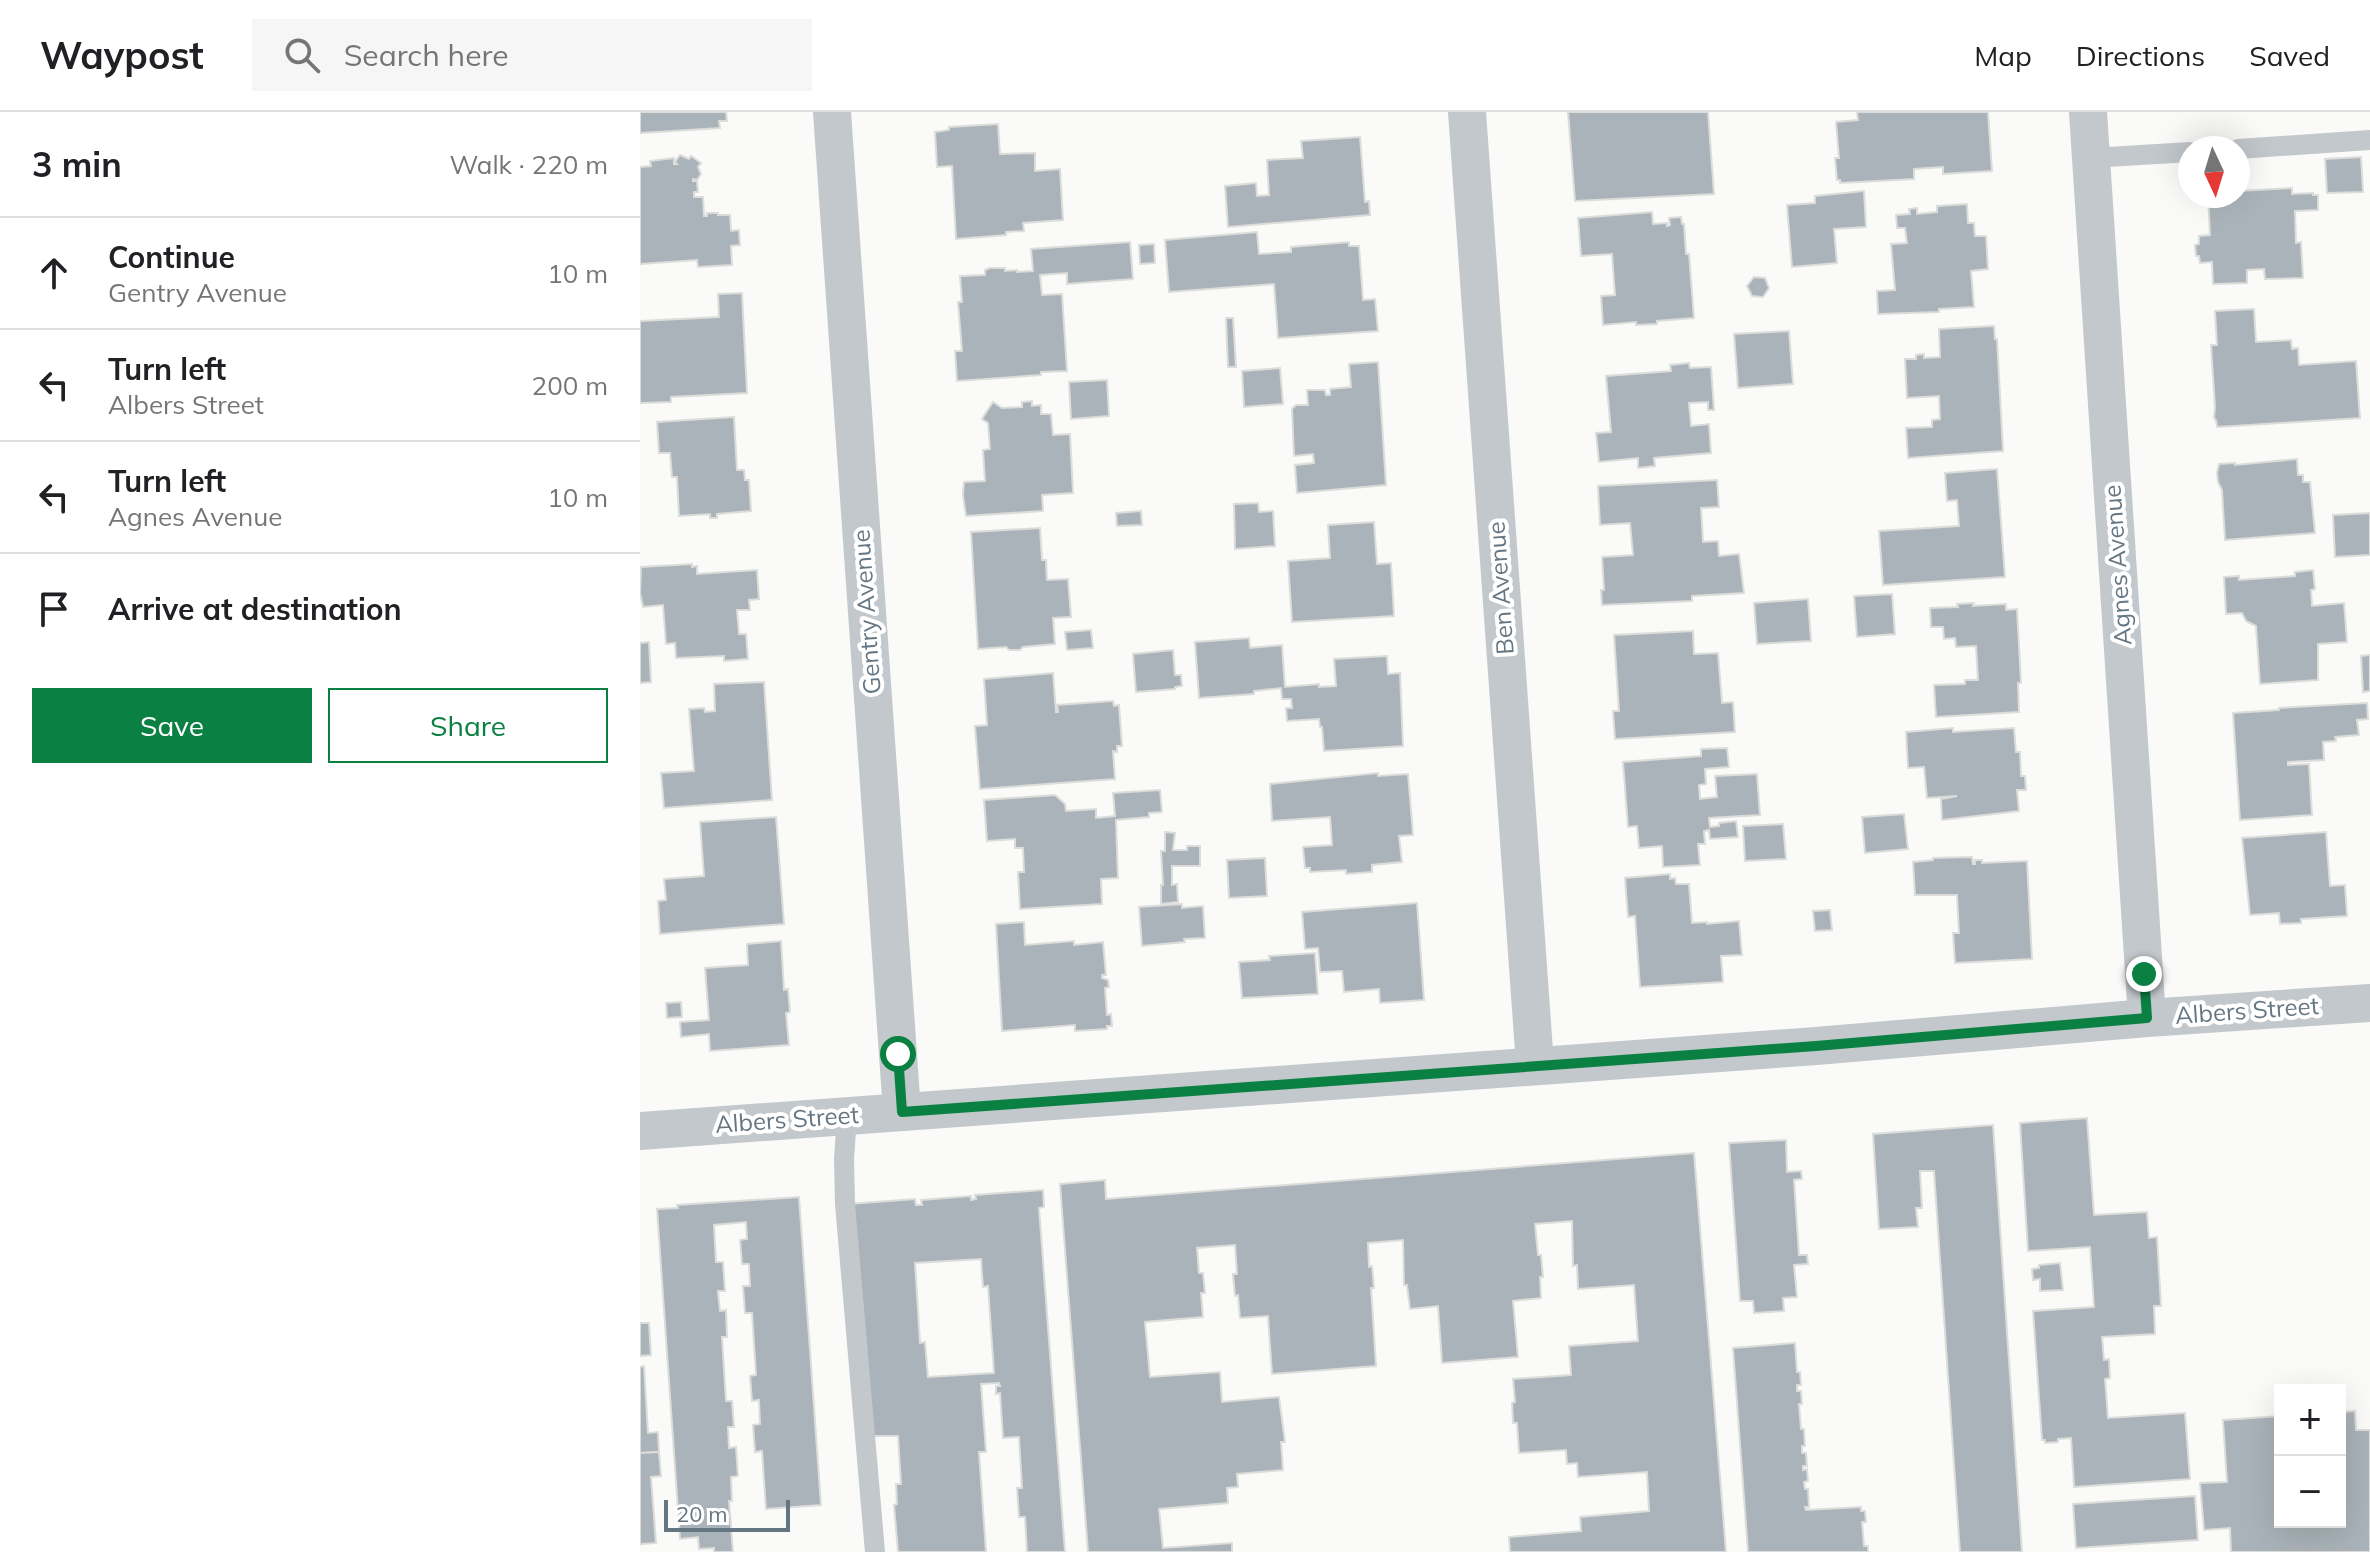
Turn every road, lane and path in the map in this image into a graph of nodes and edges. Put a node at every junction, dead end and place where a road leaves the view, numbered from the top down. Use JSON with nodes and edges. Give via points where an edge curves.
{"nodes":[{"id":1,"x":832,"y":112,"type":"edge"},
{"id":2,"x":1467,"y":112,"type":"edge"},
{"id":3,"x":2088,"y":112,"type":"edge"},
{"id":4,"x":2370,"y":140,"type":"edge"},
{"id":5,"x":2250,"y":148,"type":"edge"},
{"id":6,"x":2178,"y":153,"type":"edge"},
{"id":7,"x":2091,"y":158,"type":"junction"},
{"id":8,"x":2370,"y":1003,"type":"edge"},
{"id":9,"x":2147,"y":1018,"type":"junction"},
{"id":10,"x":1535,"y":1065,"type":"junction"},
{"id":11,"x":902,"y":1112,"type":"junction"},
{"id":12,"x":847,"y":1116,"type":"junction"},
{"id":13,"x":640,"y":1131,"type":"edge"},
{"id":14,"x":875,"y":1552,"type":"edge"}],
"edges":[{"from":1,"to":11,"type":"street","name":"Gentry Avenue"},
{"from":2,"to":10,"type":"street","name":"Ben Avenue"},
{"from":3,"to":7,"type":"street","name":"Agnes Avenue"},
{"from":4,"to":5,"type":"lane"},
{"from":6,"to":7,"type":"lane"},
{"from":7,"to":9,"type":"street","name":"Agnes Avenue"},
{"from":8,"to":9,"type":"street","name":"Albers Street"},
{"from":9,"to":10,"type":"street","name":"Albers Street"},
{"from":10,"to":11,"type":"street","name":"Albers Street"},
{"from":11,"to":12,"type":"street","name":"Albers Street"},
{"from":12,"to":13,"type":"street","name":"Albers Street"},
{"from":12,"to":14,"type":"lane","via":[[845,1204]]}]}
